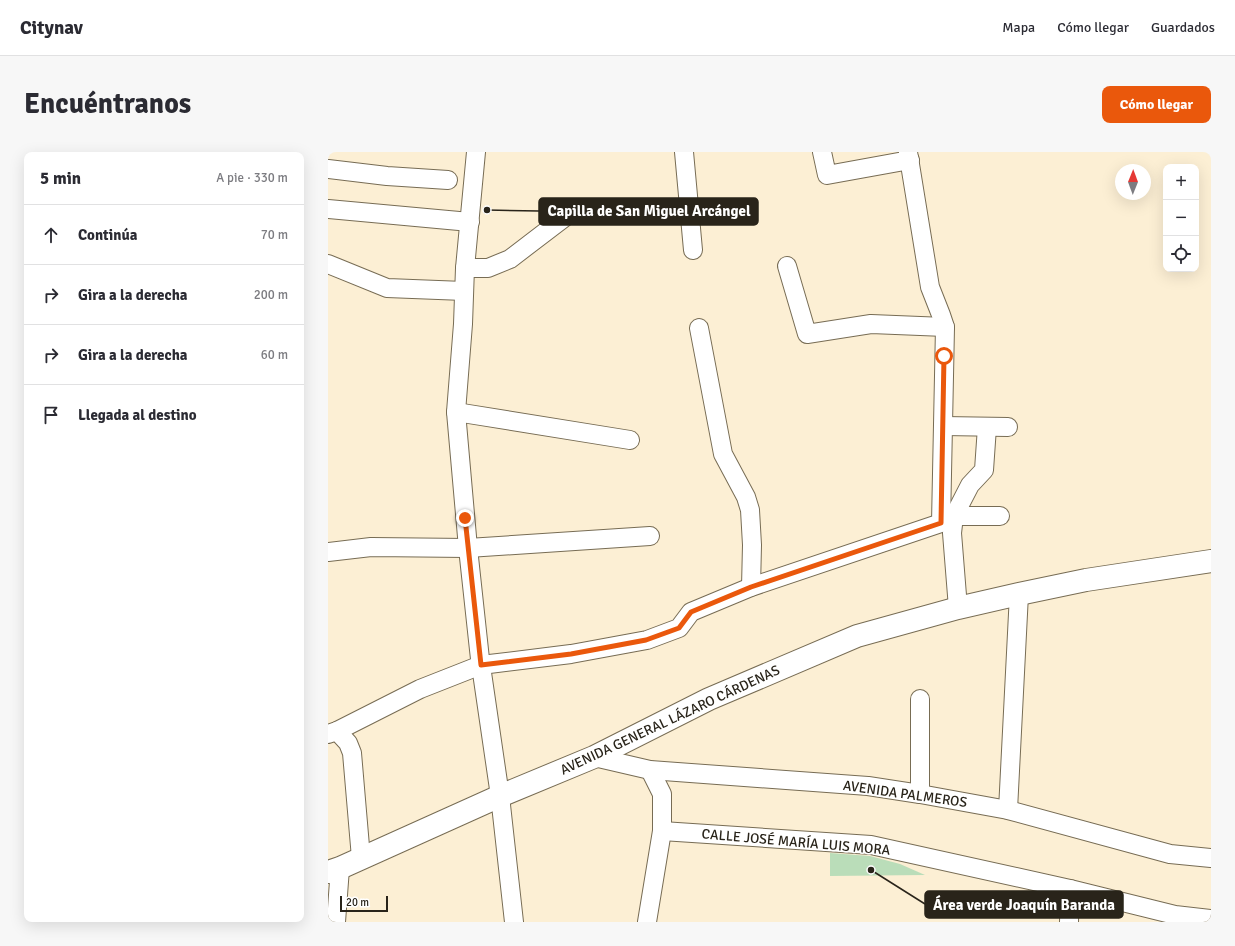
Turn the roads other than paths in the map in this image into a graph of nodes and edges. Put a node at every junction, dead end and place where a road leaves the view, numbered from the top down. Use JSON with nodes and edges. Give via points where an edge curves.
{"nodes":[{"id":1,"x":476,"y":152,"type":"edge"},
{"id":2,"x":684,"y":152,"type":"edge"},
{"id":3,"x":822,"y":152,"type":"edge"},
{"id":4,"x":909,"y":156,"type":"edge"},
{"id":5,"x":328,"y":169,"type":"edge"},
{"id":6,"x":448,"y":180,"type":"dead end"},
{"id":7,"x":328,"y":209,"type":"edge"},
{"id":8,"x":565,"y":217,"type":"dead end"},
{"id":9,"x":470,"y":222,"type":"junction"},
{"id":10,"x":693,"y":250,"type":"dead end"},
{"id":11,"x":328,"y":264,"type":"edge"},
{"id":12,"x":787,"y":266,"type":"dead end"},
{"id":13,"x":465,"y":268,"type":"junction"},
{"id":14,"x":464,"y":290,"type":"junction"},
{"id":15,"x":699,"y":328,"type":"dead end"},
{"id":16,"x":945,"y":328,"type":"junction"},
{"id":17,"x":456,"y":412,"type":"junction"},
{"id":18,"x":943,"y":426,"type":"junction"},
{"id":19,"x":986,"y":427,"type":"junction"},
{"id":20,"x":1008,"y":427,"type":"dead end"},
{"id":21,"x":630,"y":440,"type":"dead end"},
{"id":22,"x":954,"y":516,"type":"junction"},
{"id":23,"x":1000,"y":516,"type":"dead end"},
{"id":24,"x":650,"y":536,"type":"dead end"},
{"id":25,"x":468,"y":548,"type":"junction"},
{"id":26,"x":328,"y":552,"type":"edge"},
{"id":27,"x":1211,"y":561,"type":"edge"},
{"id":28,"x":751,"y":587,"type":"junction"},
{"id":29,"x":1018,"y":594,"type":"junction"},
{"id":30,"x":958,"y":608,"type":"junction"},
{"id":31,"x":481,"y":665,"type":"junction"},
{"id":32,"x":920,"y":699,"type":"dead end"},
{"id":33,"x":332,"y":733,"type":"edge"},
{"id":34,"x":594,"y":757,"type":"junction"},
{"id":35,"x":650,"y":770,"type":"junction"},
{"id":36,"x":920,"y":794,"type":"junction"},
{"id":37,"x":500,"y":796,"type":"junction"},
{"id":38,"x":1008,"y":810,"type":"junction"},
{"id":39,"x":662,"y":831,"type":"junction"},
{"id":40,"x":361,"y":858,"type":"junction"},
{"id":41,"x":1211,"y":858,"type":"edge"},
{"id":42,"x":334,"y":870,"type":"edge"},
{"id":43,"x":1070,"y":889,"type":"junction"},
{"id":44,"x":1175,"y":918,"type":"edge"},
{"id":45,"x":1211,"y":919,"type":"edge"},
{"id":46,"x":336,"y":922,"type":"edge"},
{"id":47,"x":514,"y":922,"type":"edge"},
{"id":48,"x":647,"y":922,"type":"edge"},
{"id":49,"x":1069,"y":922,"type":"edge"}],
"edges":[{"from":1,"to":9,"type":"street"},
{"from":2,"to":10,"type":"street"},
{"from":3,"to":4,"type":"street","via":[[826,175]]},
{"from":4,"to":16,"type":"street","via":[[930,287]]},
{"from":5,"to":6,"type":"street"},
{"from":7,"to":9,"type":"street"},
{"from":8,"to":13,"type":"street","via":[[510,259],[488,268]]},
{"from":9,"to":13,"type":"street"},
{"from":11,"to":14,"type":"street","via":[[387,288]]},
{"from":12,"to":16,"type":"street","via":[[807,334],[871,324]]},
{"from":13,"to":14,"type":"street"},
{"from":14,"to":17,"type":"street"},
{"from":15,"to":28,"type":"street","via":[[723,454],[746,497],[750,510]]},
{"from":16,"to":18,"type":"street"},
{"from":17,"to":21,"type":"street"},
{"from":17,"to":25,"type":"street"},
{"from":18,"to":19,"type":"street"},
{"from":18,"to":28,"type":"street","via":[[941,523]]},
{"from":19,"to":20,"type":"street"},
{"from":19,"to":22,"type":"street","via":[[984,470],[970,485]]},
{"from":22,"to":23,"type":"street"},
{"from":22,"to":30,"type":"street","via":[[952,532]]},
{"from":24,"to":25,"type":"street"},
{"from":25,"to":26,"type":"street","via":[[371,547]]},
{"from":25,"to":31,"type":"street"},
{"from":27,"to":29,"type":"street","name":"AVENIDA GENERAL LÁZARO CÁRDENAS","via":[[1086,580]]},
{"from":28,"to":31,"type":"street","via":[[691,612],[679,628],[646,640],[571,654]]},
{"from":29,"to":30,"type":"street","name":"AVENIDA GENERAL LÁZARO CÁRDENAS"},
{"from":29,"to":38,"type":"street"},
{"from":30,"to":34,"type":"street","name":"AVENIDA GENERAL LÁZARO CÁRDENAS","via":[[857,636],[709,699]]},
{"from":31,"to":33,"type":"street","via":[[420,689]]},
{"from":31,"to":37,"type":"street"},
{"from":32,"to":36,"type":"street"},
{"from":33,"to":40,"type":"street","via":[[348,743],[352,754]]},
{"from":34,"to":35,"type":"street","name":"AVENIDA PALMEROS"},
{"from":34,"to":37,"type":"street","name":"AVENIDA GENERAL LÁZARO CÁRDENAS"},
{"from":35,"to":36,"type":"street","name":"AVENIDA PALMEROS","via":[[868,786]]},
{"from":35,"to":39,"type":"street","via":[[662,794]]},
{"from":36,"to":38,"type":"street","name":"AVENIDA PALMEROS"},
{"from":37,"to":40,"type":"street","name":"AVENIDA GENERAL LÁZARO CÁRDENAS"},
{"from":37,"to":47,"type":"street"},
{"from":38,"to":41,"type":"street","name":"AVENIDA PALMEROS","via":[[1170,854]]},
{"from":39,"to":43,"type":"street","name":"CALLE JOSÉ MARÍA LUIS MORA","via":[[871,845]]},
{"from":39,"to":48,"type":"street"},
{"from":40,"to":42,"type":"street","name":"AVENIDA GENERAL LÁZARO CÁRDENAS"},
{"from":42,"to":46,"type":"street"},
{"from":43,"to":44,"type":"street","name":"CALLE JOSÉ MARÍA LUIS MORA"},
{"from":43,"to":49,"type":"street"},
{"from":44,"to":45,"type":"street","name":"CALLE JOSÉ MARÍA LUIS MORA"}]}
